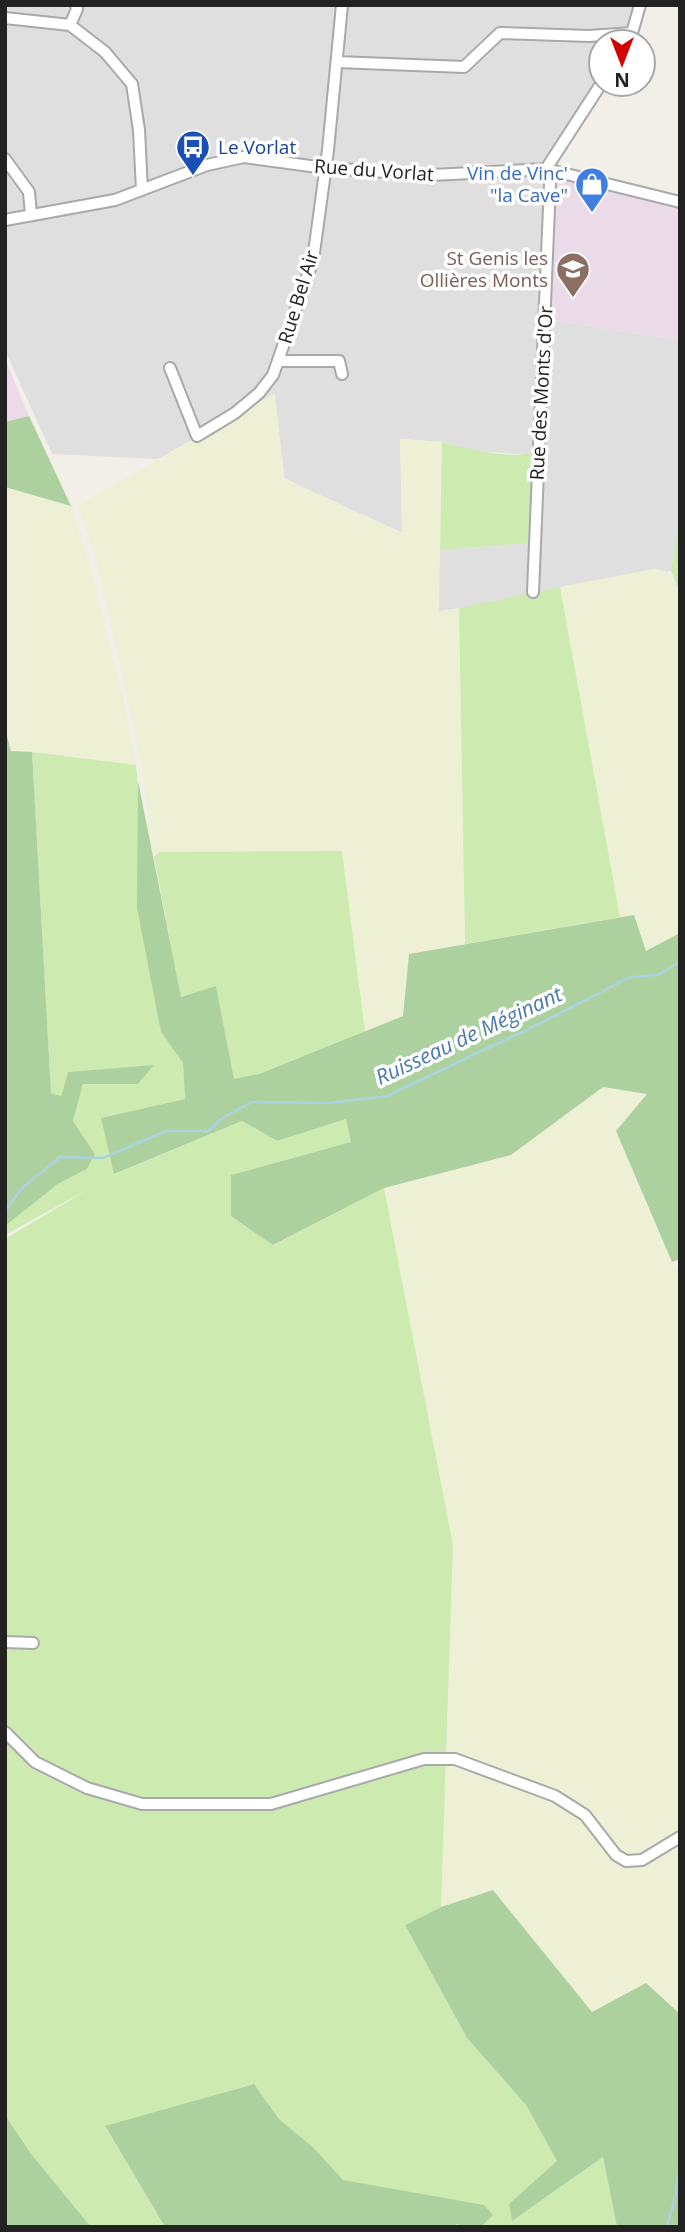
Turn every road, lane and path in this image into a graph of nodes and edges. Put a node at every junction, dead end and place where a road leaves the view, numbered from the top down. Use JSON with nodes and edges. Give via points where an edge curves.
{"nodes":[{"id":1,"x":76,"y":5,"type":"edge"},
{"id":2,"x":342,"y":5,"type":"edge"},
{"id":3,"x":640,"y":5,"type":"edge"},
{"id":4,"x":5,"y":18,"type":"edge"},
{"id":5,"x":70,"y":24,"type":"junction"},
{"id":6,"x":632,"y":28,"type":"edge"},
{"id":7,"x":587,"y":36,"type":"edge"},
{"id":8,"x":337,"y":62,"type":"junction"},
{"id":9,"x":593,"y":98,"type":"edge"},
{"id":10,"x":5,"y":159,"type":"edge"},
{"id":11,"x":325,"y":168,"type":"junction"},
{"id":12,"x":546,"y":169,"type":"junction"},
{"id":13,"x":142,"y":190,"type":"junction"},
{"id":14,"x":680,"y":202,"type":"edge"},
{"id":15,"x":31,"y":215,"type":"junction"},
{"id":16,"x":5,"y":220,"type":"edge"},
{"id":17,"x":278,"y":361,"type":"junction"},
{"id":18,"x":170,"y":368,"type":"dead end"},
{"id":19,"x":342,"y":374,"type":"dead end"},
{"id":20,"x":533,"y":592,"type":"dead end"},
{"id":21,"x":5,"y":1642,"type":"edge"},
{"id":22,"x":33,"y":1643,"type":"dead end"},
{"id":23,"x":5,"y":1732,"type":"edge"},
{"id":24,"x":680,"y":1837,"type":"edge"}],
"edges":[{"from":1,"to":5,"type":"street"},
{"from":2,"to":8,"type":"street","name":"Rue Bel Air"},
{"from":3,"to":6,"type":"street"},
{"from":4,"to":5,"type":"street"},
{"from":5,"to":13,"type":"street","via":[[105,52],[132,84]]},
{"from":7,"to":8,"type":"street","via":[[500,33],[464,66]]},
{"from":8,"to":11,"type":"street","name":"Rue Bel Air"},
{"from":9,"to":12,"type":"street"},
{"from":10,"to":15,"type":"street","via":[[29,192]]},
{"from":11,"to":12,"type":"street","name":"Rue du Vorlat","via":[[432,175]]},
{"from":11,"to":13,"type":"street","name":"Rue du Vorlat","via":[[244,157],[207,165]]},
{"from":11,"to":17,"type":"street","name":"Rue Bel Air","via":[[313,260]]},
{"from":12,"to":14,"type":"street","name":"Rue du Vorlat"},
{"from":12,"to":20,"type":"street","name":"Rue des Monts d'Or","via":[[550,183]]},
{"from":13,"to":15,"type":"street","name":"Rue du Vorlat","via":[[116,200]]},
{"from":15,"to":16,"type":"street","name":"Rue du Vorlat"},
{"from":17,"to":18,"type":"street","name":"Rue Bel Air","via":[[259,393],[197,436]]},
{"from":17,"to":19,"type":"street","via":[[339,361]]},
{"from":21,"to":22,"type":"street"},
{"from":23,"to":24,"type":"street","via":[[36,1762],[87,1788],[142,1804],[271,1804],[424,1759],[455,1759],[555,1796],[585,1815],[616,1856],[626,1861],[642,1860]]}]}
